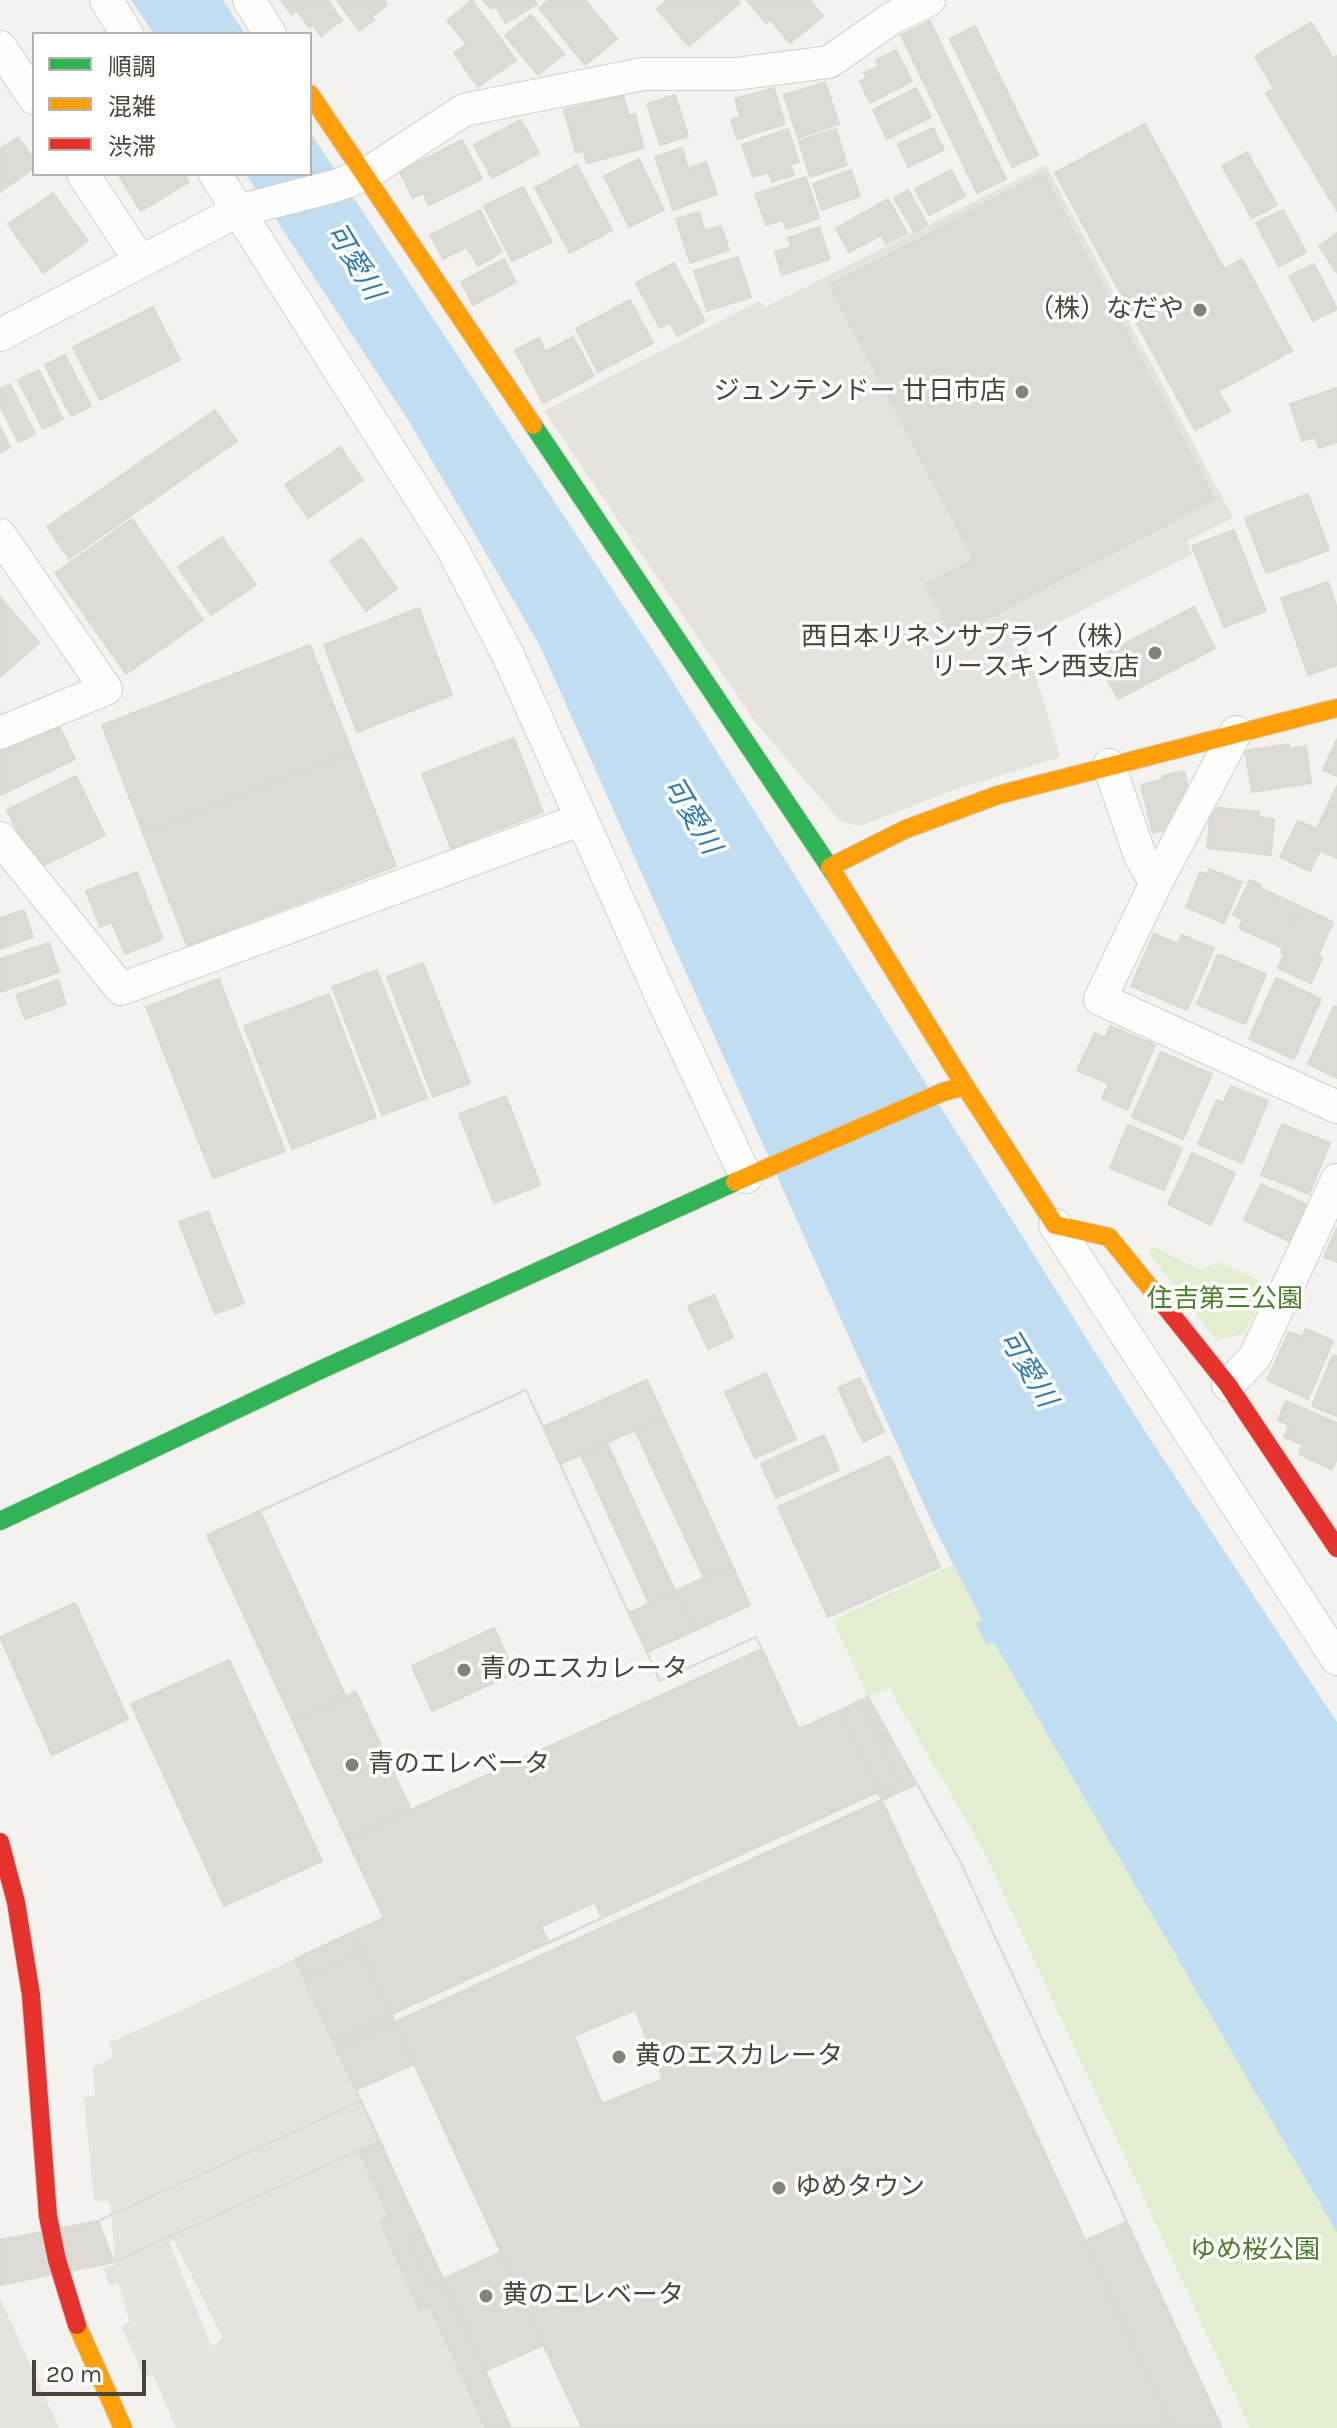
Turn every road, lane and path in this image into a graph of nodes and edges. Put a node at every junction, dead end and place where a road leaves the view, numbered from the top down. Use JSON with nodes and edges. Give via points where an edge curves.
{"nodes":[{"id":1,"x":106,"y":0,"type":"edge"},
{"id":2,"x":249,"y":0,"type":"edge"},
{"id":3,"x":929,"y":0,"type":"edge"},
{"id":4,"x":126,"y":32,"type":"edge"},
{"id":5,"x":269,"y":32,"type":"edge"},
{"id":6,"x":0,"y":47,"type":"edge"},
{"id":7,"x":32,"y":95,"type":"edge"},
{"id":8,"x":312,"y":98,"type":"edge"},
{"id":9,"x":84,"y":176,"type":"edge"},
{"id":10,"x":217,"y":176,"type":"edge"},
{"id":11,"x":350,"y":180,"type":"junction"},
{"id":12,"x":245,"y":210,"type":"junction"},
{"id":13,"x":140,"y":261,"type":"junction"},
{"id":14,"x":0,"y":335,"type":"edge"},
{"id":15,"x":0,"y":535,"type":"edge"},
{"id":16,"x":1337,"y":708,"type":"edge"},
{"id":17,"x":1236,"y":732,"type":"junction"},
{"id":18,"x":0,"y":733,"type":"edge"},
{"id":19,"x":1109,"y":765,"type":"junction"},
{"id":20,"x":582,"y":819,"type":"junction"},
{"id":21,"x":0,"y":838,"type":"edge"},
{"id":22,"x":830,"y":867,"type":"junction"},
{"id":23,"x":1156,"y":883,"type":"junction"},
{"id":24,"x":965,"y":1086,"type":"junction"},
{"id":25,"x":1337,"y":1107,"type":"edge"},
{"id":26,"x":756,"y":1172,"type":"junction"},
{"id":27,"x":1337,"y":1180,"type":"edge"},
{"id":28,"x":1055,"y":1225,"type":"junction"},
{"id":29,"x":1228,"y":1385,"type":"junction"},
{"id":30,"x":0,"y":1521,"type":"edge"},
{"id":31,"x":1337,"y":1548,"type":"edge"},
{"id":32,"x":1337,"y":1659,"type":"edge"},
{"id":33,"x":0,"y":1842,"type":"edge"},
{"id":34,"x":123,"y":2428,"type":"edge"}],
"edges":[{"from":1,"to":4,"type":"street"},
{"from":2,"to":5,"type":"street"},
{"from":3,"to":11,"type":"street","via":[[892,18],[829,62],[735,74],[643,74],[464,110]]},
{"from":6,"to":7,"type":"street"},
{"from":8,"to":11,"type":"street"},
{"from":9,"to":13,"type":"street"},
{"from":10,"to":12,"type":"street"},
{"from":11,"to":12,"type":"street"},
{"from":11,"to":22,"type":"street"},
{"from":12,"to":13,"type":"street"},
{"from":12,"to":20,"type":"street","via":[[452,548],[508,655]]},
{"from":13,"to":14,"type":"street"},
{"from":15,"to":18,"type":"street","via":[[106,689]]},
{"from":16,"to":17,"type":"street"},
{"from":17,"to":19,"type":"street"},
{"from":17,"to":23,"type":"street"},
{"from":19,"to":22,"type":"street","via":[[971,805],[906,829]]},
{"from":19,"to":23,"type":"street","via":[[1140,856]]},
{"from":20,"to":21,"type":"street","via":[[121,989]]},
{"from":20,"to":26,"type":"street"},
{"from":22,"to":24,"type":"street"},
{"from":23,"to":25,"type":"street","via":[[1100,999]]},
{"from":24,"to":26,"type":"street"},
{"from":24,"to":28,"type":"street"},
{"from":26,"to":30,"type":"street"},
{"from":27,"to":29,"type":"street","via":[[1255,1357]]},
{"from":28,"to":29,"type":"street","via":[[1109,1237]]},
{"from":28,"to":32,"type":"street"},
{"from":29,"to":31,"type":"street"},
{"from":33,"to":34,"type":"street","via":[[13,1881],[31,1995],[51,2231],[83,2345]]}]}
